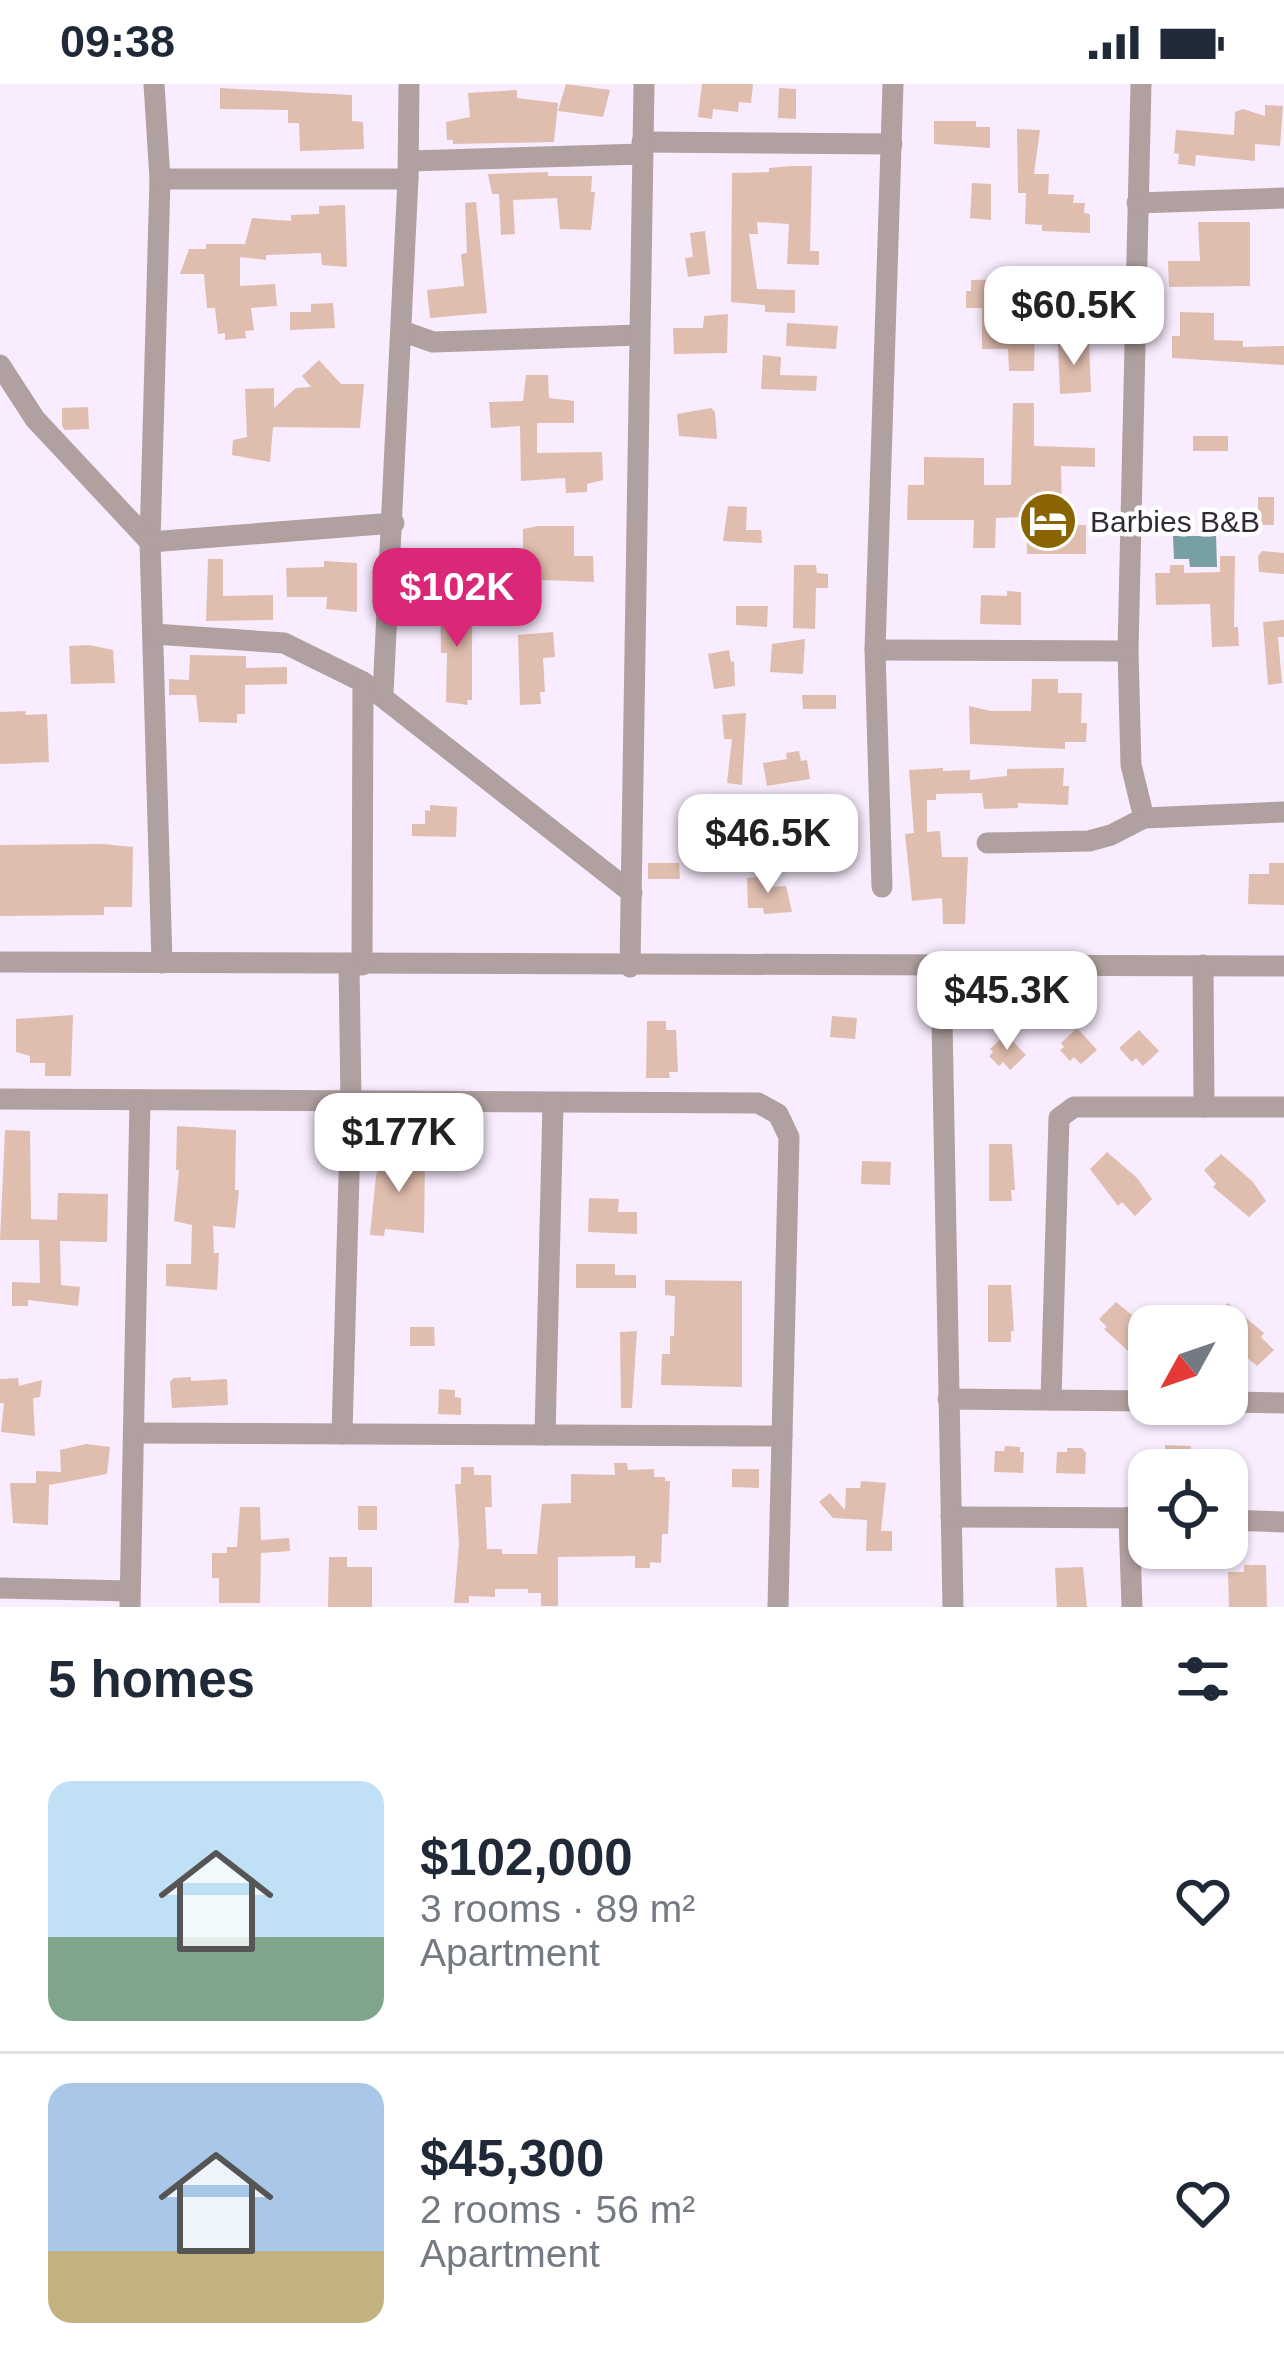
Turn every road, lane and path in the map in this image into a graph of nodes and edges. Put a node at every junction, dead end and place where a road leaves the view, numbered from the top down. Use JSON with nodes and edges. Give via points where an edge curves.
{"nodes":[{"id":1,"x":154,"y":84,"type":"edge"},
{"id":2,"x":409,"y":84,"type":"edge"},
{"id":3,"x":644,"y":84,"type":"edge"},
{"id":4,"x":893,"y":84,"type":"edge"},
{"id":5,"x":1141,"y":84,"type":"edge"},
{"id":6,"x":892,"y":144,"type":"junction"},
{"id":7,"x":642,"y":148,"type":"junction"},
{"id":8,"x":408,"y":170,"type":"junction"},
{"id":9,"x":160,"y":179,"type":"junction"},
{"id":10,"x":1284,"y":198,"type":"edge"},
{"id":11,"x":1137,"y":202,"type":"junction"},
{"id":12,"x":402,"y":331,"type":"junction"},
{"id":13,"x":639,"y":335,"type":"junction"},
{"id":14,"x":433,"y":342,"type":"junction"},
{"id":15,"x":400,"y":364,"type":"junction"},
{"id":16,"x":0,"y":365,"type":"edge"},
{"id":17,"x":394,"y":523,"type":"junction"},
{"id":18,"x":149,"y":542,"type":"junction"},
{"id":19,"x":154,"y":634,"type":"junction"},
{"id":20,"x":875,"y":650,"type":"junction"},
{"id":21,"x":1128,"y":650,"type":"junction"},
{"id":22,"x":373,"y":688,"type":"junction"},
{"id":23,"x":1284,"y":812,"type":"edge"},
{"id":24,"x":1144,"y":818,"type":"junction"},
{"id":25,"x":987,"y":843,"type":"dead end"},
{"id":26,"x":882,"y":887,"type":"dead end"},
{"id":27,"x":632,"y":893,"type":"junction"},
{"id":28,"x":0,"y":962,"type":"edge"},
{"id":29,"x":162,"y":963,"type":"junction"},
{"id":30,"x":356,"y":964,"type":"junction"},
{"id":31,"x":1204,"y":965,"type":"junction"},
{"id":32,"x":1284,"y":966,"type":"edge"},
{"id":33,"x":630,"y":967,"type":"junction"},
{"id":34,"x":940,"y":968,"type":"junction"},
{"id":35,"x":0,"y":1099,"type":"edge"},
{"id":36,"x":140,"y":1100,"type":"junction"},
{"id":37,"x":351,"y":1102,"type":"junction"},
{"id":38,"x":554,"y":1104,"type":"junction"},
{"id":39,"x":1204,"y":1107,"type":"junction"},
{"id":40,"x":1284,"y":1107,"type":"edge"},
{"id":41,"x":948,"y":1399,"type":"junction"},
{"id":42,"x":1052,"y":1400,"type":"junction"},
{"id":43,"x":1128,"y":1401,"type":"edge"},
{"id":44,"x":1248,"y":1402,"type":"edge"},
{"id":45,"x":1284,"y":1403,"type":"edge"},
{"id":46,"x":134,"y":1432,"type":"junction"},
{"id":47,"x":342,"y":1434,"type":"junction"},
{"id":48,"x":545,"y":1435,"type":"junction"},
{"id":49,"x":782,"y":1436,"type":"junction"},
{"id":50,"x":951,"y":1516,"type":"junction"},
{"id":51,"x":1128,"y":1517,"type":"edge"},
{"id":52,"x":1248,"y":1521,"type":"edge"},
{"id":53,"x":1284,"y":1522,"type":"edge"},
{"id":54,"x":1135,"y":1569,"type":"edge"},
{"id":55,"x":0,"y":1588,"type":"edge"},
{"id":56,"x":130,"y":1599,"type":"edge"},
{"id":57,"x":778,"y":1607,"type":"edge"},
{"id":58,"x":953,"y":1607,"type":"edge"},
{"id":59,"x":1132,"y":1607,"type":"edge"}],
"edges":[{"from":1,"to":9,"type":"street"},
{"from":2,"to":8,"type":"street"},
{"from":3,"to":7,"type":"street"},
{"from":4,"to":6,"type":"street"},
{"from":5,"to":11,"type":"street"},
{"from":6,"to":7,"type":"street"},
{"from":6,"to":20,"type":"street"},
{"from":7,"to":8,"type":"street"},
{"from":7,"to":13,"type":"street"},
{"from":8,"to":9,"type":"street"},
{"from":8,"to":12,"type":"street"},
{"from":9,"to":18,"type":"street"},
{"from":10,"to":11,"type":"street"},
{"from":11,"to":21,"type":"street"},
{"from":12,"to":14,"type":"street"},
{"from":12,"to":15,"type":"street"},
{"from":13,"to":14,"type":"street"},
{"from":13,"to":27,"type":"street"},
{"from":14,"to":15,"type":"street"},
{"from":15,"to":17,"type":"street"},
{"from":16,"to":18,"type":"street","via":[[35,419]]},
{"from":17,"to":18,"type":"street"},
{"from":17,"to":22,"type":"street"},
{"from":18,"to":19,"type":"street"},
{"from":19,"to":22,"type":"street","via":[[284,643]]},
{"from":19,"to":29,"type":"street"},
{"from":20,"to":21,"type":"street"},
{"from":20,"to":26,"type":"street"},
{"from":21,"to":24,"type":"street","via":[[1131,765]]},
{"from":22,"to":27,"type":"street"},
{"from":22,"to":30,"type":"street"},
{"from":23,"to":24,"type":"street"},
{"from":24,"to":25,"type":"street","via":[[1088,841]]},
{"from":27,"to":33,"type":"street"},
{"from":28,"to":29,"type":"street"},
{"from":29,"to":30,"type":"street"},
{"from":30,"to":33,"type":"street"},
{"from":30,"to":37,"type":"street"},
{"from":31,"to":32,"type":"street"},
{"from":31,"to":34,"type":"street"},
{"from":31,"to":39,"type":"street"},
{"from":33,"to":34,"type":"street"},
{"from":34,"to":41,"type":"street"},
{"from":35,"to":36,"type":"street"},
{"from":36,"to":37,"type":"street"},
{"from":36,"to":46,"type":"street"},
{"from":37,"to":38,"type":"street"},
{"from":37,"to":47,"type":"street"},
{"from":38,"to":48,"type":"street"},
{"from":38,"to":49,"type":"street","via":[[758,1103],[778,1114],[789,1136]]},
{"from":39,"to":40,"type":"street"},
{"from":39,"to":42,"type":"street","via":[[1074,1107],[1056,1124]]},
{"from":41,"to":42,"type":"street"},
{"from":41,"to":50,"type":"street"},
{"from":42,"to":43,"type":"street"},
{"from":44,"to":45,"type":"street"},
{"from":46,"to":47,"type":"street"},
{"from":46,"to":56,"type":"street"},
{"from":47,"to":48,"type":"street"},
{"from":48,"to":49,"type":"street"},
{"from":49,"to":57,"type":"street"},
{"from":50,"to":51,"type":"street"},
{"from":50,"to":58,"type":"street"},
{"from":52,"to":53,"type":"street"},
{"from":54,"to":59,"type":"street"},
{"from":55,"to":56,"type":"street"}]}
